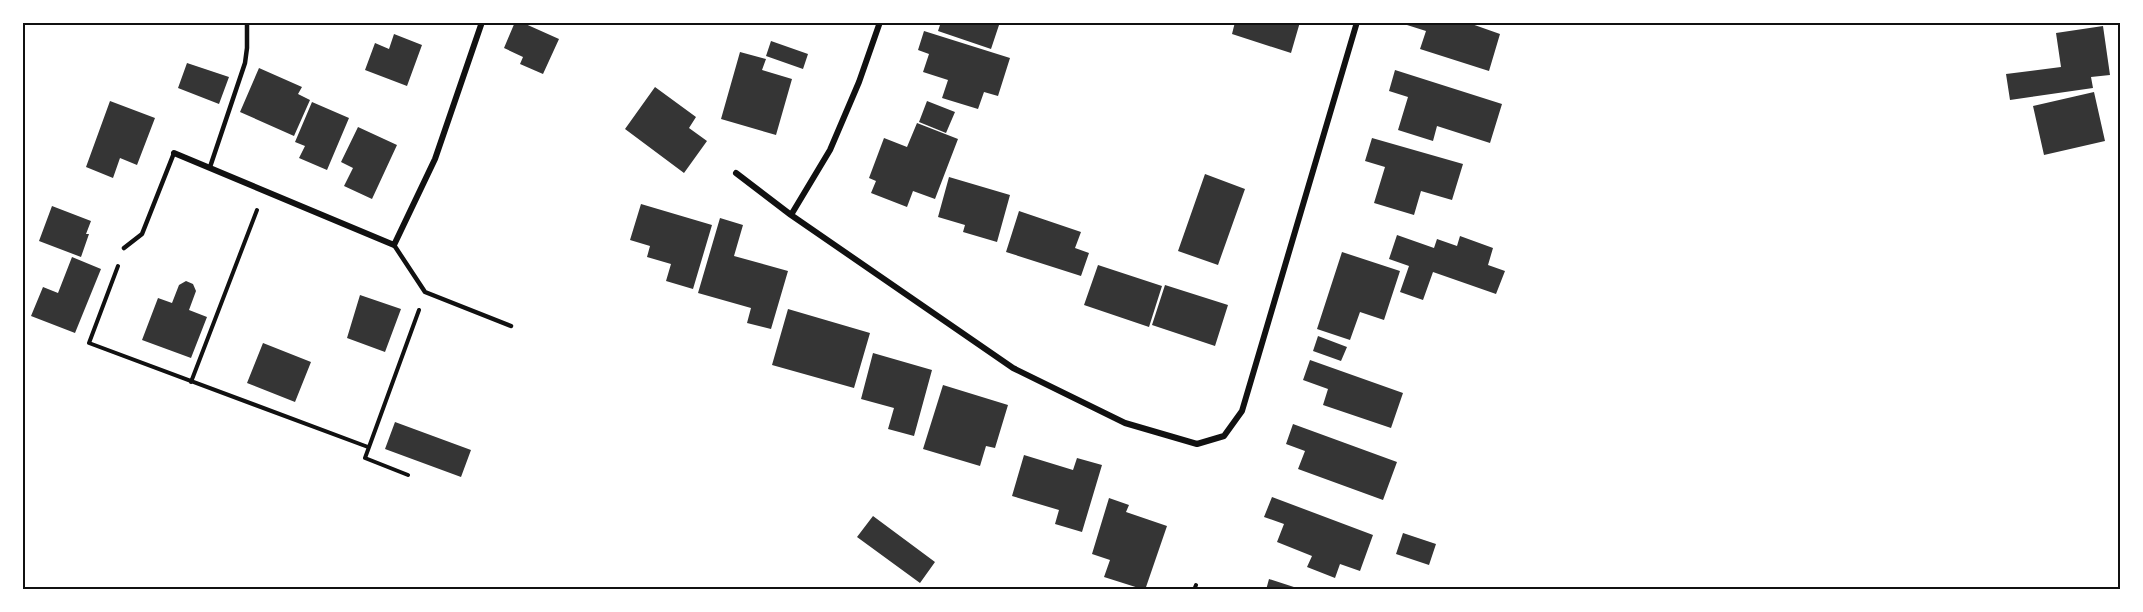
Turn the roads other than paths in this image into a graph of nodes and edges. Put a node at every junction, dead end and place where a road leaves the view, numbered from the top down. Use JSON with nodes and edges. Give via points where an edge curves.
{"nodes":[{"id":1,"x":247,"y":22,"type":"edge"},
{"id":2,"x":482,"y":22,"type":"edge"},
{"id":3,"x":880,"y":22,"type":"edge"},
{"id":4,"x":1357,"y":22,"type":"edge"},
{"id":5,"x":174,"y":153,"type":"joint"},
{"id":6,"x":210,"y":167,"type":"junction"},
{"id":7,"x":736,"y":172,"type":"dead end"},
{"id":8,"x":791,"y":215,"type":"junction"},
{"id":9,"x":394,"y":245,"type":"junction"},
{"id":10,"x":124,"y":248,"type":"road end"},
{"id":11,"x":511,"y":326,"type":"dead end"}],
"edges":[{"from":1,"to":6,"type":"lane","via":[[245,63]]},
{"from":2,"to":9,"type":"street","via":[[435,159]]},
{"from":3,"to":8,"type":"street","via":[[860,82],[830,150]]},
{"from":4,"to":8,"type":"street","via":[[1242,411],[1224,436],[1197,444],[1125,423],[1013,368]]},
{"from":5,"to":6,"type":"street"},
{"from":5,"to":10,"type":"lane","via":[[142,234]]},
{"from":6,"to":9,"type":"street"},
{"from":7,"to":8,"type":"street"},
{"from":9,"to":11,"type":"lane","via":[[425,292]]}]}
